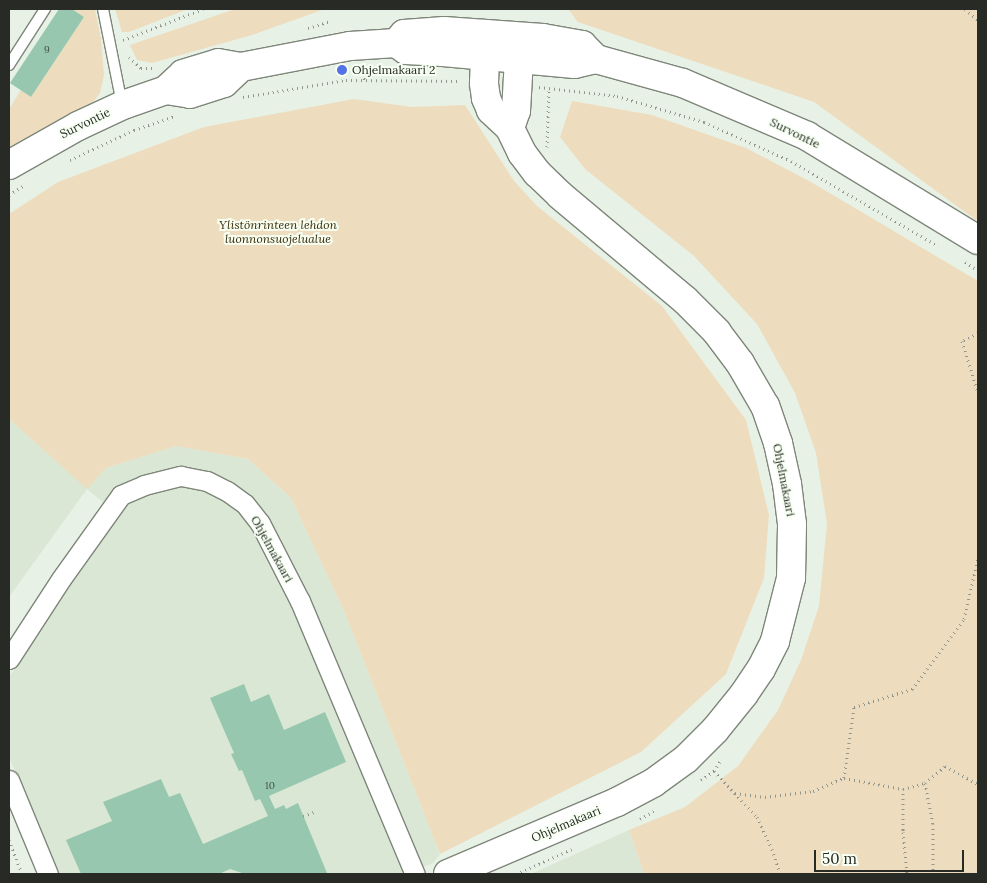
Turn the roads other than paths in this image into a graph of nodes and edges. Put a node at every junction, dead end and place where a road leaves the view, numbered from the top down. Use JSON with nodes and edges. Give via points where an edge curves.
{"nodes":[{"id":1,"x":46,"y":9,"type":"edge"},
{"id":2,"x":103,"y":9,"type":"edge"},
{"id":3,"x":485,"y":44,"type":"junction"},
{"id":4,"x":520,"y":48,"type":"junction"},
{"id":5,"x":9,"y":65,"type":"edge"},
{"id":6,"x":123,"y":106,"type":"junction"},
{"id":7,"x":510,"y":128,"type":"junction"},
{"id":8,"x":9,"y":165,"type":"edge"},
{"id":9,"x":973,"y":242,"type":"edge"},
{"id":10,"x":9,"y":659,"type":"edge"},
{"id":11,"x":9,"y":780,"type":"edge"},
{"id":12,"x":48,"y":874,"type":"edge"},
{"id":13,"x":415,"y":874,"type":"edge"},
{"id":14,"x":448,"y":874,"type":"edge"}],
"edges":[{"from":1,"to":5,"type":"lane"},
{"from":2,"to":6,"type":"lane"},
{"from":3,"to":4,"type":"street","name":"Survontie"},
{"from":3,"to":6,"type":"street","name":"Survontie","via":[[406,50],[396,43],[350,46],[241,67],[218,63],[182,74],[166,90]]},
{"from":3,"to":7,"type":"street","name":"Ohjelmakaari","via":[[486,98],[491,110]]},
{"from":4,"to":7,"type":"street","via":[[516,110]]},
{"from":4,"to":9,"type":"street","name":"Survontie","via":[[574,64],[596,58],[683,83],[807,136]]},
{"from":6,"to":8,"type":"street","name":"Survontie","via":[[78,126]]},
{"from":7,"to":14,"type":"street","name":"Ohjelmakaari","via":[[522,153],[537,173],[685,300],[717,332],[740,363],[765,406],[778,443],[792,524],[791,578],[775,642],[761,669],[715,730],[686,759],[617,802]]},
{"from":10,"to":13,"type":"street","name":"Ohjelmakaari","via":[[121,495],[144,485],[181,476],[206,481],[227,491],[245,504],[260,523],[300,601]]},
{"from":11,"to":12,"type":"street"}]}
